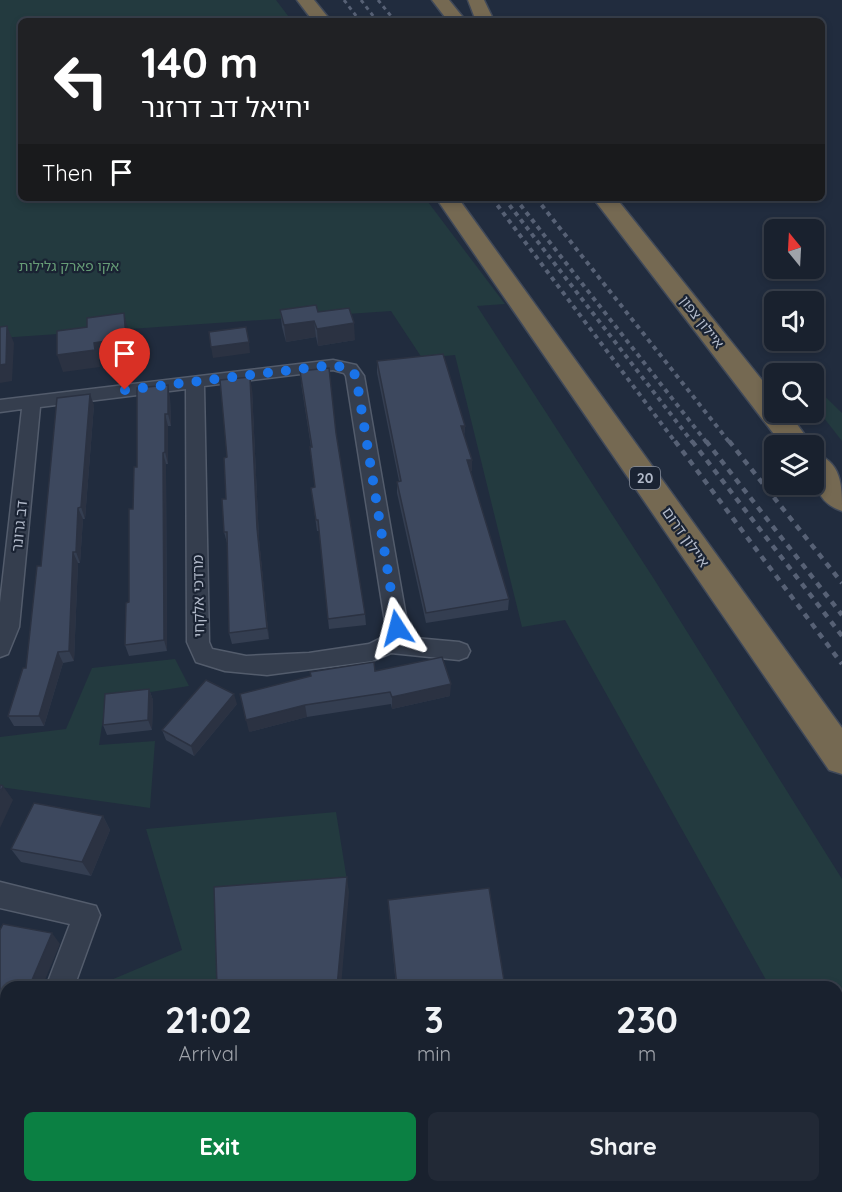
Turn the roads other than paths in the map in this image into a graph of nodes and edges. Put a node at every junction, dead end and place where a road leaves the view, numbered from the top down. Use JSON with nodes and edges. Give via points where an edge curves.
{"nodes":[{"id":1,"x":305,"y":0,"type":"edge"},
{"id":2,"x":440,"y":0,"type":"edge"},
{"id":3,"x":476,"y":0,"type":"edge"},
{"id":4,"x":320,"y":18,"type":"edge"},
{"id":5,"x":455,"y":18,"type":"edge"},
{"id":6,"x":484,"y":18,"type":"edge"},
{"id":7,"x":449,"y":201,"type":"edge"},
{"id":8,"x":608,"y":202,"type":"edge"},
{"id":9,"x":195,"y":382,"type":"junction"},
{"id":10,"x":32,"y":402,"type":"junction"},
{"id":11,"x":0,"y":406,"type":"edge"},
{"id":12,"x":790,"y":435,"type":"edge"},
{"id":13,"x":824,"y":477,"type":"edge"},
{"id":14,"x":842,"y":500,"type":"edge"},
{"id":15,"x":389,"y":644,"type":"junction"},
{"id":16,"x":0,"y":648,"type":"edge"},
{"id":17,"x":459,"y":651,"type":"dead end"},
{"id":18,"x":842,"y":758,"type":"edge"},
{"id":19,"x":0,"y":895,"type":"edge"},
{"id":20,"x":62,"y":981,"type":"edge"}],
"edges":[{"from":1,"to":4,"type":"highway"},
{"from":2,"to":5,"type":"highway"},
{"from":3,"to":6,"type":"highway"},
{"from":7,"to":18,"type":"highway","name":"איילון דרום","number":"20"},
{"from":8,"to":12,"type":"highway","name":"איילון צפון"},
{"from":9,"to":10,"type":"street"},
{"from":9,"to":15,"type":"street","via":[[333,365],[350,369],[356,376],[397,628]]},
{"from":9,"to":15,"type":"street","name":"מרדכי אלקחי","via":[[198,642],[204,656],[261,668],[372,652]]},
{"from":10,"to":11,"type":"street"},
{"from":10,"to":16,"type":"street","name":"דב גרונר","via":[[8,627]]},
{"from":13,"to":14,"type":"highway"},
{"from":15,"to":17,"type":"street","name":"מרדכי אלקחי"},
{"from":19,"to":20,"type":"street","via":[[87,915]]}]}
